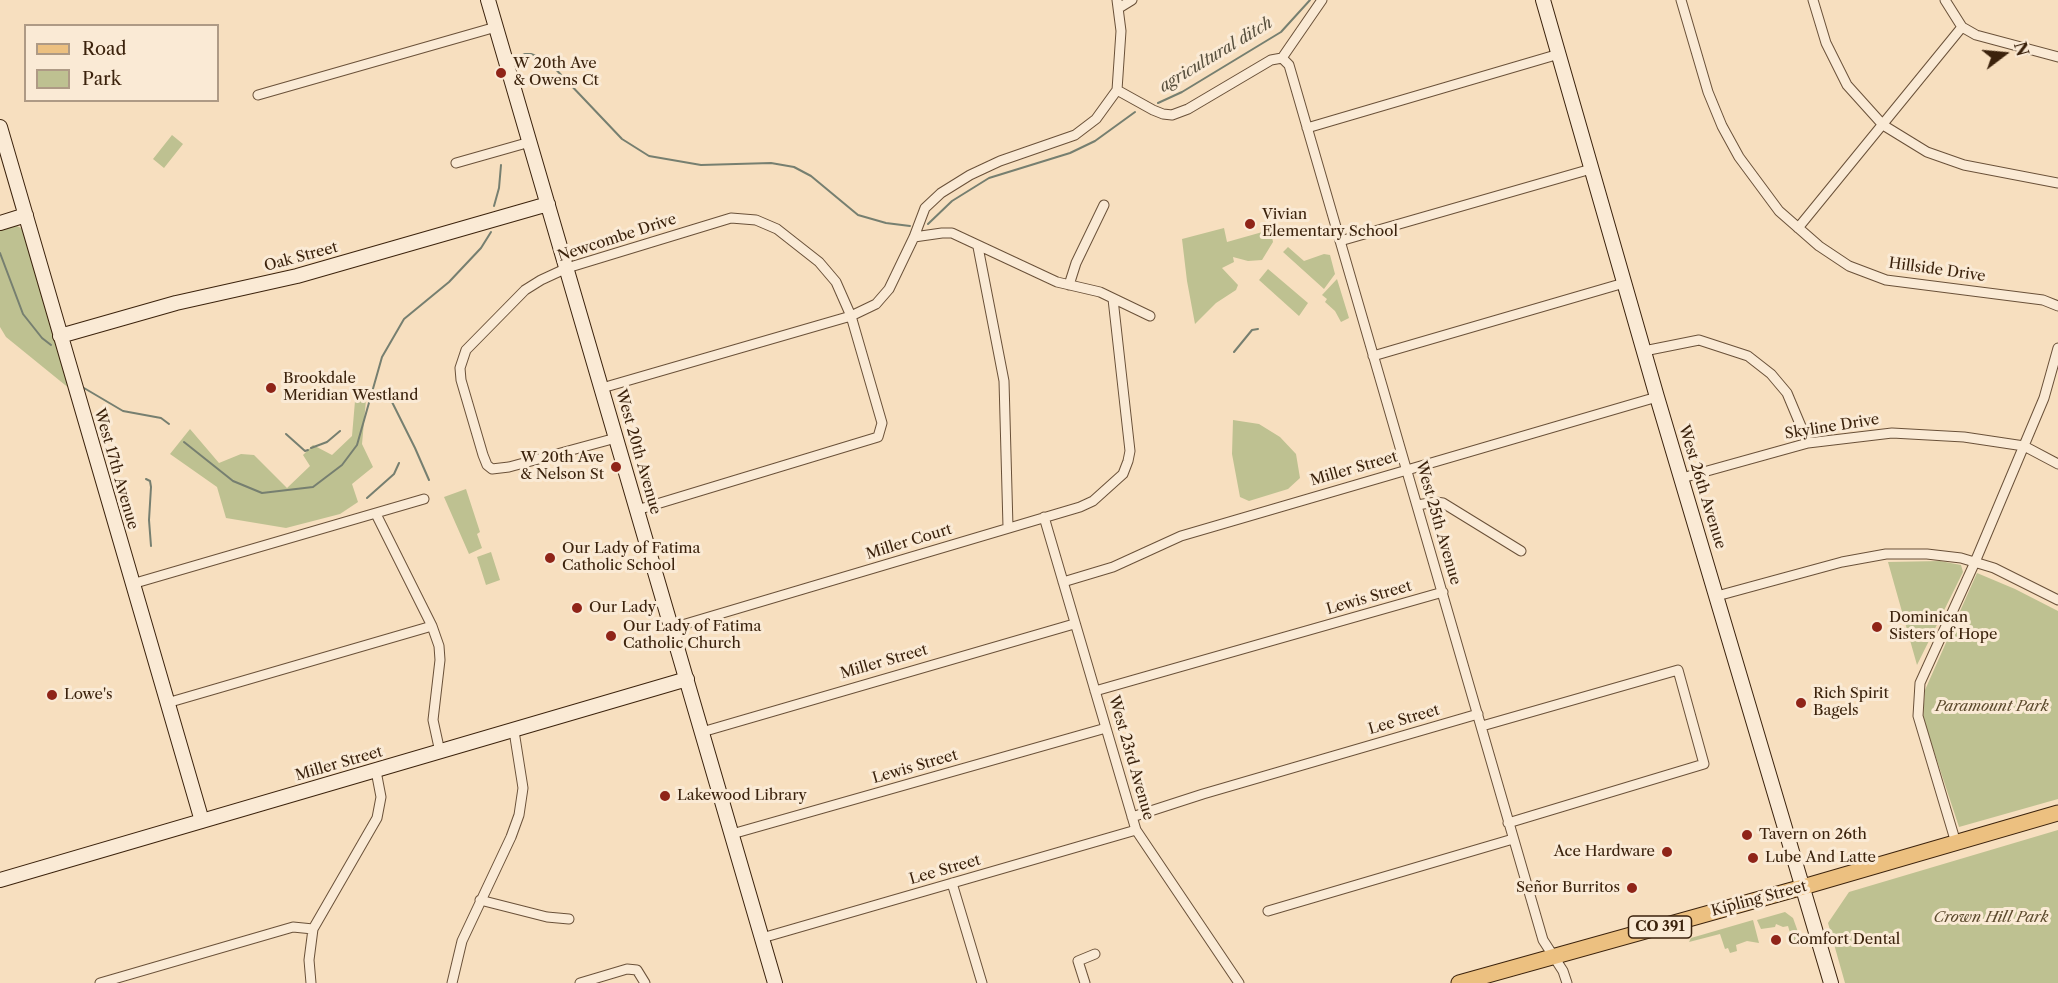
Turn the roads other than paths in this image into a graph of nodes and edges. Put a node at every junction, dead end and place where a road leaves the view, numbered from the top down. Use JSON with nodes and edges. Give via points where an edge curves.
{"nodes":[{"id":1,"x":488,"y":0,"type":"edge"},
{"id":2,"x":1132,"y":0,"type":"edge"},
{"id":3,"x":1322,"y":0,"type":"edge"},
{"id":4,"x":1544,"y":0,"type":"edge"},
{"id":5,"x":1681,"y":0,"type":"edge"},
{"id":6,"x":1813,"y":0,"type":"edge"},
{"id":7,"x":1945,"y":0,"type":"edge"},
{"id":8,"x":1118,"y":4,"type":"edge"},
{"id":9,"x":496,"y":27,"type":"junction"},
{"id":10,"x":1962,"y":27,"type":"junction"},
{"id":11,"x":1559,"y":54,"type":"junction"},
{"id":12,"x":2058,"y":57,"type":"edge"},
{"id":13,"x":1282,"y":58,"type":"junction"},
{"id":14,"x":1117,"y":90,"type":"junction"},
{"id":15,"x":258,"y":95,"type":"dead end"},
{"id":16,"x":1883,"y":125,"type":"junction"},
{"id":17,"x":0,"y":127,"type":"edge"},
{"id":18,"x":1307,"y":128,"type":"junction"},
{"id":19,"x":530,"y":142,"type":"junction"},
{"id":20,"x":456,"y":163,"type":"dead end"},
{"id":21,"x":1592,"y":169,"type":"junction"},
{"id":22,"x":2058,"y":183,"type":"edge"},
{"id":23,"x":548,"y":204,"type":"junction"},
{"id":24,"x":1104,"y":205,"type":"dead end"},
{"id":25,"x":26,"y":215,"type":"junction"},
{"id":26,"x":0,"y":223,"type":"edge"},
{"id":27,"x":1798,"y":228,"type":"junction"},
{"id":28,"x":915,"y":237,"type":"junction"},
{"id":29,"x":1340,"y":241,"type":"junction"},
{"id":30,"x":978,"y":247,"type":"junction"},
{"id":31,"x":567,"y":268,"type":"junction"},
{"id":32,"x":1624,"y":283,"type":"junction"},
{"id":33,"x":1069,"y":285,"type":"junction"},
{"id":34,"x":1113,"y":299,"type":"junction"},
{"id":35,"x":2058,"y":306,"type":"edge"},
{"id":36,"x":852,"y":316,"type":"junction"},
{"id":37,"x":1150,"y":316,"type":"dead end"},
{"id":38,"x":60,"y":336,"type":"junction"},
{"id":39,"x":2058,"y":348,"type":"edge"},
{"id":40,"x":1644,"y":351,"type":"junction"},
{"id":41,"x":1373,"y":356,"type":"junction"},
{"id":42,"x":602,"y":388,"type":"junction"},
{"id":43,"x":1657,"y":397,"type":"junction"},
{"id":44,"x":616,"y":438,"type":"junction"},
{"id":45,"x":1808,"y":443,"type":"junction"},
{"id":46,"x":2024,"y":446,"type":"junction"},
{"id":47,"x":2058,"y":464,"type":"edge"},
{"id":48,"x":1407,"y":471,"type":"junction"},
{"id":49,"x":1682,"y":478,"type":"junction"},
{"id":50,"x":424,"y":499,"type":"dead end"},
{"id":51,"x":1417,"y":505,"type":"junction"},
{"id":52,"x":637,"y":510,"type":"junction"},
{"id":53,"x":376,"y":514,"type":"junction"},
{"id":54,"x":1044,"y":517,"type":"junction"},
{"id":55,"x":1008,"y":527,"type":"junction"},
{"id":56,"x":1521,"y":551,"type":"dead end"},
{"id":57,"x":1975,"y":562,"type":"junction"},
{"id":58,"x":1063,"y":582,"type":"junction"},
{"id":59,"x":132,"y":584,"type":"junction"},
{"id":60,"x":1443,"y":592,"type":"junction"},
{"id":61,"x":1717,"y":596,"type":"junction"},
{"id":62,"x":2058,"y":600,"type":"edge"},
{"id":63,"x":1074,"y":624,"type":"junction"},
{"id":64,"x":432,"y":626,"type":"junction"},
{"id":65,"x":672,"y":628,"type":"junction"},
{"id":66,"x":687,"y":679,"type":"junction"},
{"id":67,"x":1095,"y":691,"type":"junction"},
{"id":68,"x":167,"y":703,"type":"junction"},
{"id":69,"x":1478,"y":714,"type":"junction"},
{"id":70,"x":1482,"y":726,"type":"junction"},
{"id":71,"x":1106,"y":728,"type":"junction"},
{"id":72,"x":514,"y":731,"type":"junction"},
{"id":73,"x":702,"y":732,"type":"junction"},
{"id":74,"x":440,"y":752,"type":"junction"},
{"id":75,"x":376,"y":771,"type":"junction"},
{"id":76,"x":2058,"y":813,"type":"edge"},
{"id":77,"x":1132,"y":817,"type":"junction"},
{"id":78,"x":202,"y":821,"type":"junction"},
{"id":79,"x":1508,"y":823,"type":"junction"},
{"id":80,"x":1136,"y":830,"type":"junction"},
{"id":81,"x":732,"y":834,"type":"junction"},
{"id":82,"x":1513,"y":839,"type":"junction"},
{"id":83,"x":1956,"y":843,"type":"junction"},
{"id":84,"x":0,"y":880,"type":"edge"},
{"id":85,"x":952,"y":883,"type":"junction"},
{"id":86,"x":1803,"y":887,"type":"junction"},
{"id":87,"x":480,"y":900,"type":"junction"},
{"id":88,"x":1268,"y":911,"type":"dead end"},
{"id":89,"x":569,"y":919,"type":"dead end"},
{"id":90,"x":313,"y":928,"type":"junction"},
{"id":91,"x":762,"y":938,"type":"junction"},
{"id":92,"x":1095,"y":954,"type":"dead end"},
{"id":93,"x":1553,"y":956,"type":"junction"},
{"id":94,"x":100,"y":983,"type":"edge"},
{"id":95,"x":311,"y":983,"type":"edge"},
{"id":96,"x":453,"y":983,"type":"edge"},
{"id":97,"x":580,"y":983,"type":"edge"},
{"id":98,"x":645,"y":983,"type":"edge"},
{"id":99,"x":775,"y":983,"type":"edge"},
{"id":100,"x":982,"y":983,"type":"edge"},
{"id":101,"x":1085,"y":983,"type":"edge"},
{"id":102,"x":1239,"y":983,"type":"edge"},
{"id":103,"x":1459,"y":983,"type":"edge"},
{"id":104,"x":1567,"y":983,"type":"edge"},
{"id":105,"x":1831,"y":983,"type":"edge"}],
"edges":[{"from":1,"to":9,"type":"street","name":"West 20th Avenue"},
{"from":2,"to":8,"type":"street"},
{"from":3,"to":13,"type":"street"},
{"from":4,"to":11,"type":"street","name":"West 26th Avenue"},
{"from":5,"to":27,"type":"street","name":"Hillside Drive","via":[[1722,126],[1758,183]]},
{"from":6,"to":16,"type":"street","via":[[1826,43],[1847,85]]},
{"from":7,"to":10,"type":"street"},
{"from":8,"to":14,"type":"street","via":[[1121,32]]},
{"from":9,"to":15,"type":"street"},
{"from":9,"to":19,"type":"street","name":"West 20th Avenue"},
{"from":10,"to":12,"type":"street","via":[[1992,41]]},
{"from":10,"to":16,"type":"street"},
{"from":11,"to":18,"type":"street"},
{"from":11,"to":21,"type":"street","name":"West 26th Avenue"},
{"from":13,"to":14,"type":"street","via":[[1271,60],[1172,115],[1153,110]]},
{"from":13,"to":18,"type":"street","name":"West 25th Avenue","via":[[1287,62]]},
{"from":14,"to":28,"type":"street","via":[[1095,119],[1074,135],[1000,160],[948,188],[925,208]]},
{"from":16,"to":22,"type":"street","via":[[1926,152],[1964,165]]},
{"from":16,"to":27,"type":"street"},
{"from":17,"to":25,"type":"street","name":"West 17th Avenue"},
{"from":18,"to":29,"type":"street","name":"West 25th Avenue"},
{"from":19,"to":20,"type":"street"},
{"from":19,"to":23,"type":"street","name":"West 20th Avenue"},
{"from":21,"to":29,"type":"street"},
{"from":21,"to":32,"type":"street","name":"West 26th Avenue"},
{"from":23,"to":31,"type":"street","name":"West 20th Avenue"},
{"from":23,"to":38,"type":"street","name":"Oak Street","via":[[297,276],[176,303]]},
{"from":24,"to":33,"type":"street"},
{"from":25,"to":26,"type":"street"},
{"from":25,"to":38,"type":"street","name":"West 17th Avenue"},
{"from":27,"to":35,"type":"street","name":"Hillside Drive","via":[[1849,266],[1886,280],[2043,300]]},
{"from":28,"to":30,"type":"street","via":[[952,233]]},
{"from":28,"to":36,"type":"street","via":[[889,289],[876,304]]},
{"from":29,"to":41,"type":"street","name":"West 25th Avenue"},
{"from":30,"to":33,"type":"street"},
{"from":30,"to":55,"type":"street","via":[[1004,381]]},
{"from":31,"to":36,"type":"street","name":"Newcombe Drive","via":[[731,218],[756,220],[777,229],[819,262],[836,282]]},
{"from":31,"to":42,"type":"street","name":"West 20th Avenue"},
{"from":31,"to":44,"type":"street","name":"Newcombe Drive","via":[[525,290],[480,334],[462,357],[461,380],[483,455],[492,469]]},
{"from":32,"to":40,"type":"street","name":"West 26th Avenue"},
{"from":32,"to":41,"type":"street"},
{"from":33,"to":34,"type":"street"},
{"from":34,"to":37,"type":"street"},
{"from":34,"to":54,"type":"street","name":"Miller Court","via":[[1128,461],[1123,474],[1102,494],[1080,507]]},
{"from":36,"to":42,"type":"street"},
{"from":36,"to":52,"type":"street","name":"Newcombe Drive","via":[[882,423],[878,437]]},
{"from":38,"to":59,"type":"street","name":"West 17th Avenue"},
{"from":39,"to":46,"type":"street","via":[[2044,398]]},
{"from":40,"to":43,"type":"street","name":"West 26th Avenue"},
{"from":40,"to":45,"type":"street","via":[[1700,340],[1748,356],[1787,393]]},
{"from":41,"to":48,"type":"street","name":"West 25th Avenue"},
{"from":42,"to":44,"type":"street","name":"West 20th Avenue"},
{"from":43,"to":48,"type":"street","name":"Miller Street"},
{"from":43,"to":49,"type":"street","name":"West 26th Avenue"},
{"from":44,"to":52,"type":"street","name":"West 20th Avenue"},
{"from":45,"to":46,"type":"street","name":"Skyline Drive","via":[[1892,433],[1964,437]]},
{"from":45,"to":49,"type":"street","name":"Skyline Drive"},
{"from":46,"to":47,"type":"street","name":"Skyline Drive"},
{"from":46,"to":57,"type":"street"},
{"from":48,"to":51,"type":"street","name":"West 25th Avenue"},
{"from":48,"to":58,"type":"street","name":"Miller Street","via":[[1181,536],[1113,567]]},
{"from":49,"to":61,"type":"street","name":"West 26th Avenue"},
{"from":50,"to":53,"type":"street"},
{"from":51,"to":56,"type":"street","via":[[1443,503]]},
{"from":51,"to":60,"type":"street","name":"West 25th Avenue"},
{"from":52,"to":65,"type":"street","name":"West 20th Avenue"},
{"from":53,"to":59,"type":"street"},
{"from":53,"to":64,"type":"street"},
{"from":54,"to":55,"type":"street","name":"Miller Court"},
{"from":54,"to":58,"type":"street","name":"West 23rd Avenue"},
{"from":55,"to":65,"type":"street","name":"Miller Court"},
{"from":57,"to":61,"type":"street","via":[[1927,554],[1886,555],[1842,562]]},
{"from":57,"to":62,"type":"street"},
{"from":57,"to":83,"type":"street","via":[[1920,683],[1918,698],[1918,716]]},
{"from":58,"to":63,"type":"street","name":"West 23rd Avenue"},
{"from":59,"to":68,"type":"street","name":"West 17th Avenue"},
{"from":60,"to":67,"type":"street","name":"Lewis Street"},
{"from":60,"to":69,"type":"street","name":"West 25th Avenue"},
{"from":61,"to":86,"type":"street","name":"West 26th Avenue"},
{"from":63,"to":67,"type":"street","name":"West 23rd Avenue"},
{"from":63,"to":73,"type":"street","name":"Miller Street"},
{"from":64,"to":68,"type":"street"},
{"from":64,"to":74,"type":"street","via":[[440,660],[433,720]]},
{"from":65,"to":66,"type":"street","name":"West 20th Avenue"},
{"from":66,"to":72,"type":"street","name":"Miller Street"},
{"from":66,"to":73,"type":"street","name":"West 20th Avenue"},
{"from":67,"to":71,"type":"street","name":"West 23rd Avenue"},
{"from":68,"to":78,"type":"street","name":"West 17th Avenue"},
{"from":69,"to":70,"type":"street","name":"West 25th Avenue"},
{"from":69,"to":77,"type":"street","name":"Lee Street"},
{"from":70,"to":79,"type":"street","name":"West 25th Avenue"},
{"from":70,"to":79,"type":"street","via":[[1678,670],[1704,764]]},
{"from":71,"to":77,"type":"street","name":"West 23rd Avenue"},
{"from":71,"to":81,"type":"street","name":"Lewis Street"},
{"from":72,"to":74,"type":"street","name":"Miller Street"},
{"from":72,"to":87,"type":"street","via":[[522,798],[511,837]]},
{"from":73,"to":81,"type":"street","name":"West 20th Avenue"},
{"from":74,"to":75,"type":"street","name":"Miller Street"},
{"from":75,"to":78,"type":"street","name":"Miller Street"},
{"from":75,"to":90,"type":"street","via":[[381,797],[377,818]]},
{"from":76,"to":83,"type":"main road","name":"Kipling Street","number":"CO 391"},
{"from":77,"to":80,"type":"street","name":"West 23rd Avenue"},
{"from":78,"to":84,"type":"street","name":"Miller Street"},
{"from":79,"to":82,"type":"street","name":"West 25th Avenue"},
{"from":80,"to":85,"type":"street","name":"Lee Street"},
{"from":80,"to":102,"type":"street","name":"West 23rd Avenue"},
{"from":81,"to":91,"type":"street","name":"West 20th Avenue"},
{"from":82,"to":88,"type":"street"},
{"from":82,"to":93,"type":"street","name":"West 25th Avenue","via":[[1544,939]]},
{"from":83,"to":86,"type":"main road","name":"Kipling Street","number":"CO 391"},
{"from":85,"to":91,"type":"street","name":"Lee Street"},
{"from":85,"to":100,"type":"street"},
{"from":86,"to":93,"type":"main road","name":"Kipling Street","number":"CO 391"},
{"from":86,"to":105,"type":"street","name":"West 26th Avenue"},
{"from":87,"to":89,"type":"street"},
{"from":87,"to":96,"type":"street","via":[[462,941]]},
{"from":90,"to":94,"type":"street","via":[[293,927]]},
{"from":90,"to":95,"type":"street"},
{"from":91,"to":99,"type":"street","name":"West 20th Avenue"},
{"from":92,"to":101,"type":"street","via":[[1078,961]]},
{"from":93,"to":103,"type":"main road","name":"Kipling Street","number":"CO 391"},
{"from":93,"to":104,"type":"street","name":"West 25th Avenue"},
{"from":97,"to":98,"type":"street","via":[[627,969],[637,970]]}]}
